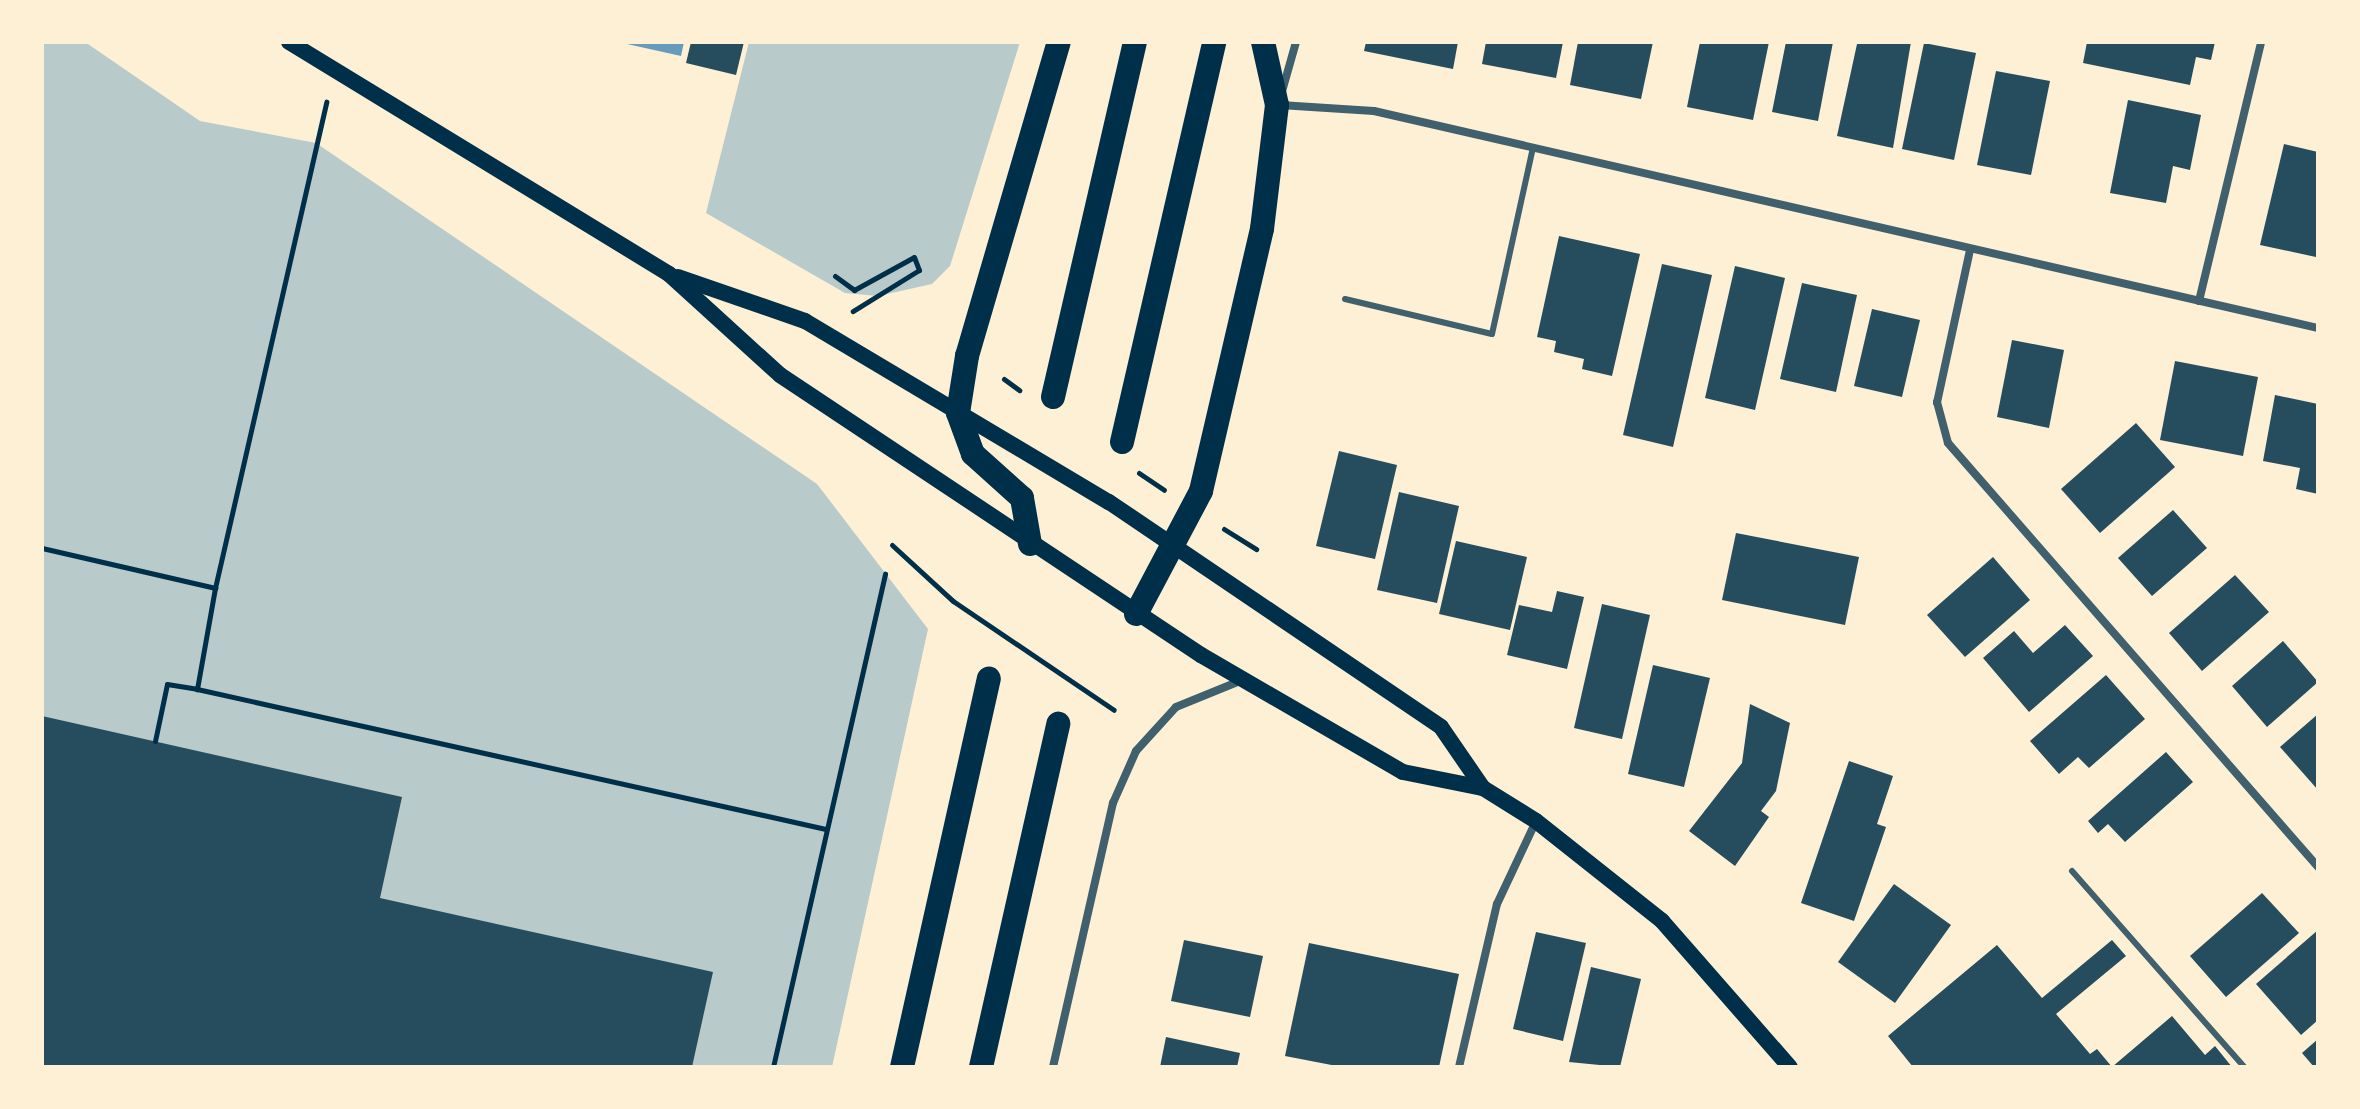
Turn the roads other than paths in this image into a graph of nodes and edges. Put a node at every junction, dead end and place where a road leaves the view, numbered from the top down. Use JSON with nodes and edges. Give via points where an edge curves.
{"nodes":[{"id":1,"x":289,"y":42,"type":"edge"},
{"id":2,"x":1059,"y":42,"type":"edge"},
{"id":3,"x":1135,"y":42,"type":"edge"},
{"id":4,"x":1214,"y":42,"type":"edge"},
{"id":5,"x":1263,"y":42,"type":"edge"},
{"id":6,"x":1296,"y":42,"type":"edge"},
{"id":7,"x":2261,"y":42,"type":"edge"},
{"id":8,"x":1277,"y":105,"type":"junction"},
{"id":9,"x":1533,"y":147,"type":"junction"},
{"id":10,"x":1970,"y":250,"type":"junction"},
{"id":11,"x":669,"y":274,"type":"junction"},
{"id":12,"x":1345,"y":299,"type":"dead end"},
{"id":13,"x":2199,"y":301,"type":"junction"},
{"id":14,"x":2318,"y":328,"type":"edge"},
{"id":15,"x":1053,"y":397,"type":"dead end"},
{"id":16,"x":958,"y":413,"type":"junction"},
{"id":17,"x":1122,"y":442,"type":"dead end"},
{"id":18,"x":1030,"y":544,"type":"junction"},
{"id":19,"x":1177,"y":547,"type":"junction"},
{"id":20,"x":1136,"y":614,"type":"junction"},
{"id":21,"x":989,"y":679,"type":"dead end"},
{"id":22,"x":1243,"y":680,"type":"junction"},
{"id":23,"x":1058,"y":724,"type":"dead end"},
{"id":24,"x":1483,"y":788,"type":"junction"},
{"id":25,"x":1536,"y":821,"type":"junction"},
{"id":26,"x":2318,"y":867,"type":"edge"},
{"id":27,"x":2072,"y":871,"type":"dead end"},
{"id":28,"x":902,"y":1067,"type":"edge"},
{"id":29,"x":981,"y":1067,"type":"edge"},
{"id":30,"x":1053,"y":1067,"type":"edge"},
{"id":31,"x":1459,"y":1067,"type":"edge"},
{"id":32,"x":1790,"y":1067,"type":"edge"},
{"id":33,"x":2244,"y":1067,"type":"edge"}],
"edges":[{"from":1,"to":11,"type":"main road"},
{"from":2,"to":16,"type":"highway","via":[[967,356]]},
{"from":3,"to":15,"type":"highway"},
{"from":4,"to":17,"type":"highway"},
{"from":5,"to":8,"type":"highway"},
{"from":6,"to":8,"type":"street"},
{"from":7,"to":13,"type":"street"},
{"from":8,"to":9,"type":"street","via":[[1374,111]]},
{"from":8,"to":19,"type":"highway","via":[[1241,324],[1201,491]]},
{"from":9,"to":10,"type":"street"},
{"from":9,"to":12,"type":"lane","via":[[1492,334]]},
{"from":10,"to":13,"type":"street"},
{"from":10,"to":26,"type":"street","via":[[1937,402],[1948,443]]},
{"from":11,"to":16,"type":"main road","via":[[805,321]]},
{"from":11,"to":18,"type":"main road","via":[[780,375]]},
{"from":13,"to":14,"type":"street"},
{"from":16,"to":18,"type":"highway","via":[[984,468],[1022,498]]},
{"from":16,"to":19,"type":"main road"},
{"from":18,"to":20,"type":"main road"},
{"from":19,"to":20,"type":"highway"},
{"from":19,"to":24,"type":"main road","via":[[1441,727]]},
{"from":20,"to":22,"type":"main road"},
{"from":21,"to":28,"type":"highway"},
{"from":22,"to":24,"type":"main road","via":[[1403,772]]},
{"from":22,"to":30,"type":"street","via":[[1176,707],[1136,751],[1113,803]]},
{"from":23,"to":29,"type":"highway"},
{"from":24,"to":25,"type":"main road"},
{"from":25,"to":31,"type":"street","via":[[1497,904]]},
{"from":25,"to":32,"type":"main road","via":[[1662,921]]},
{"from":27,"to":33,"type":"lane"}]}
